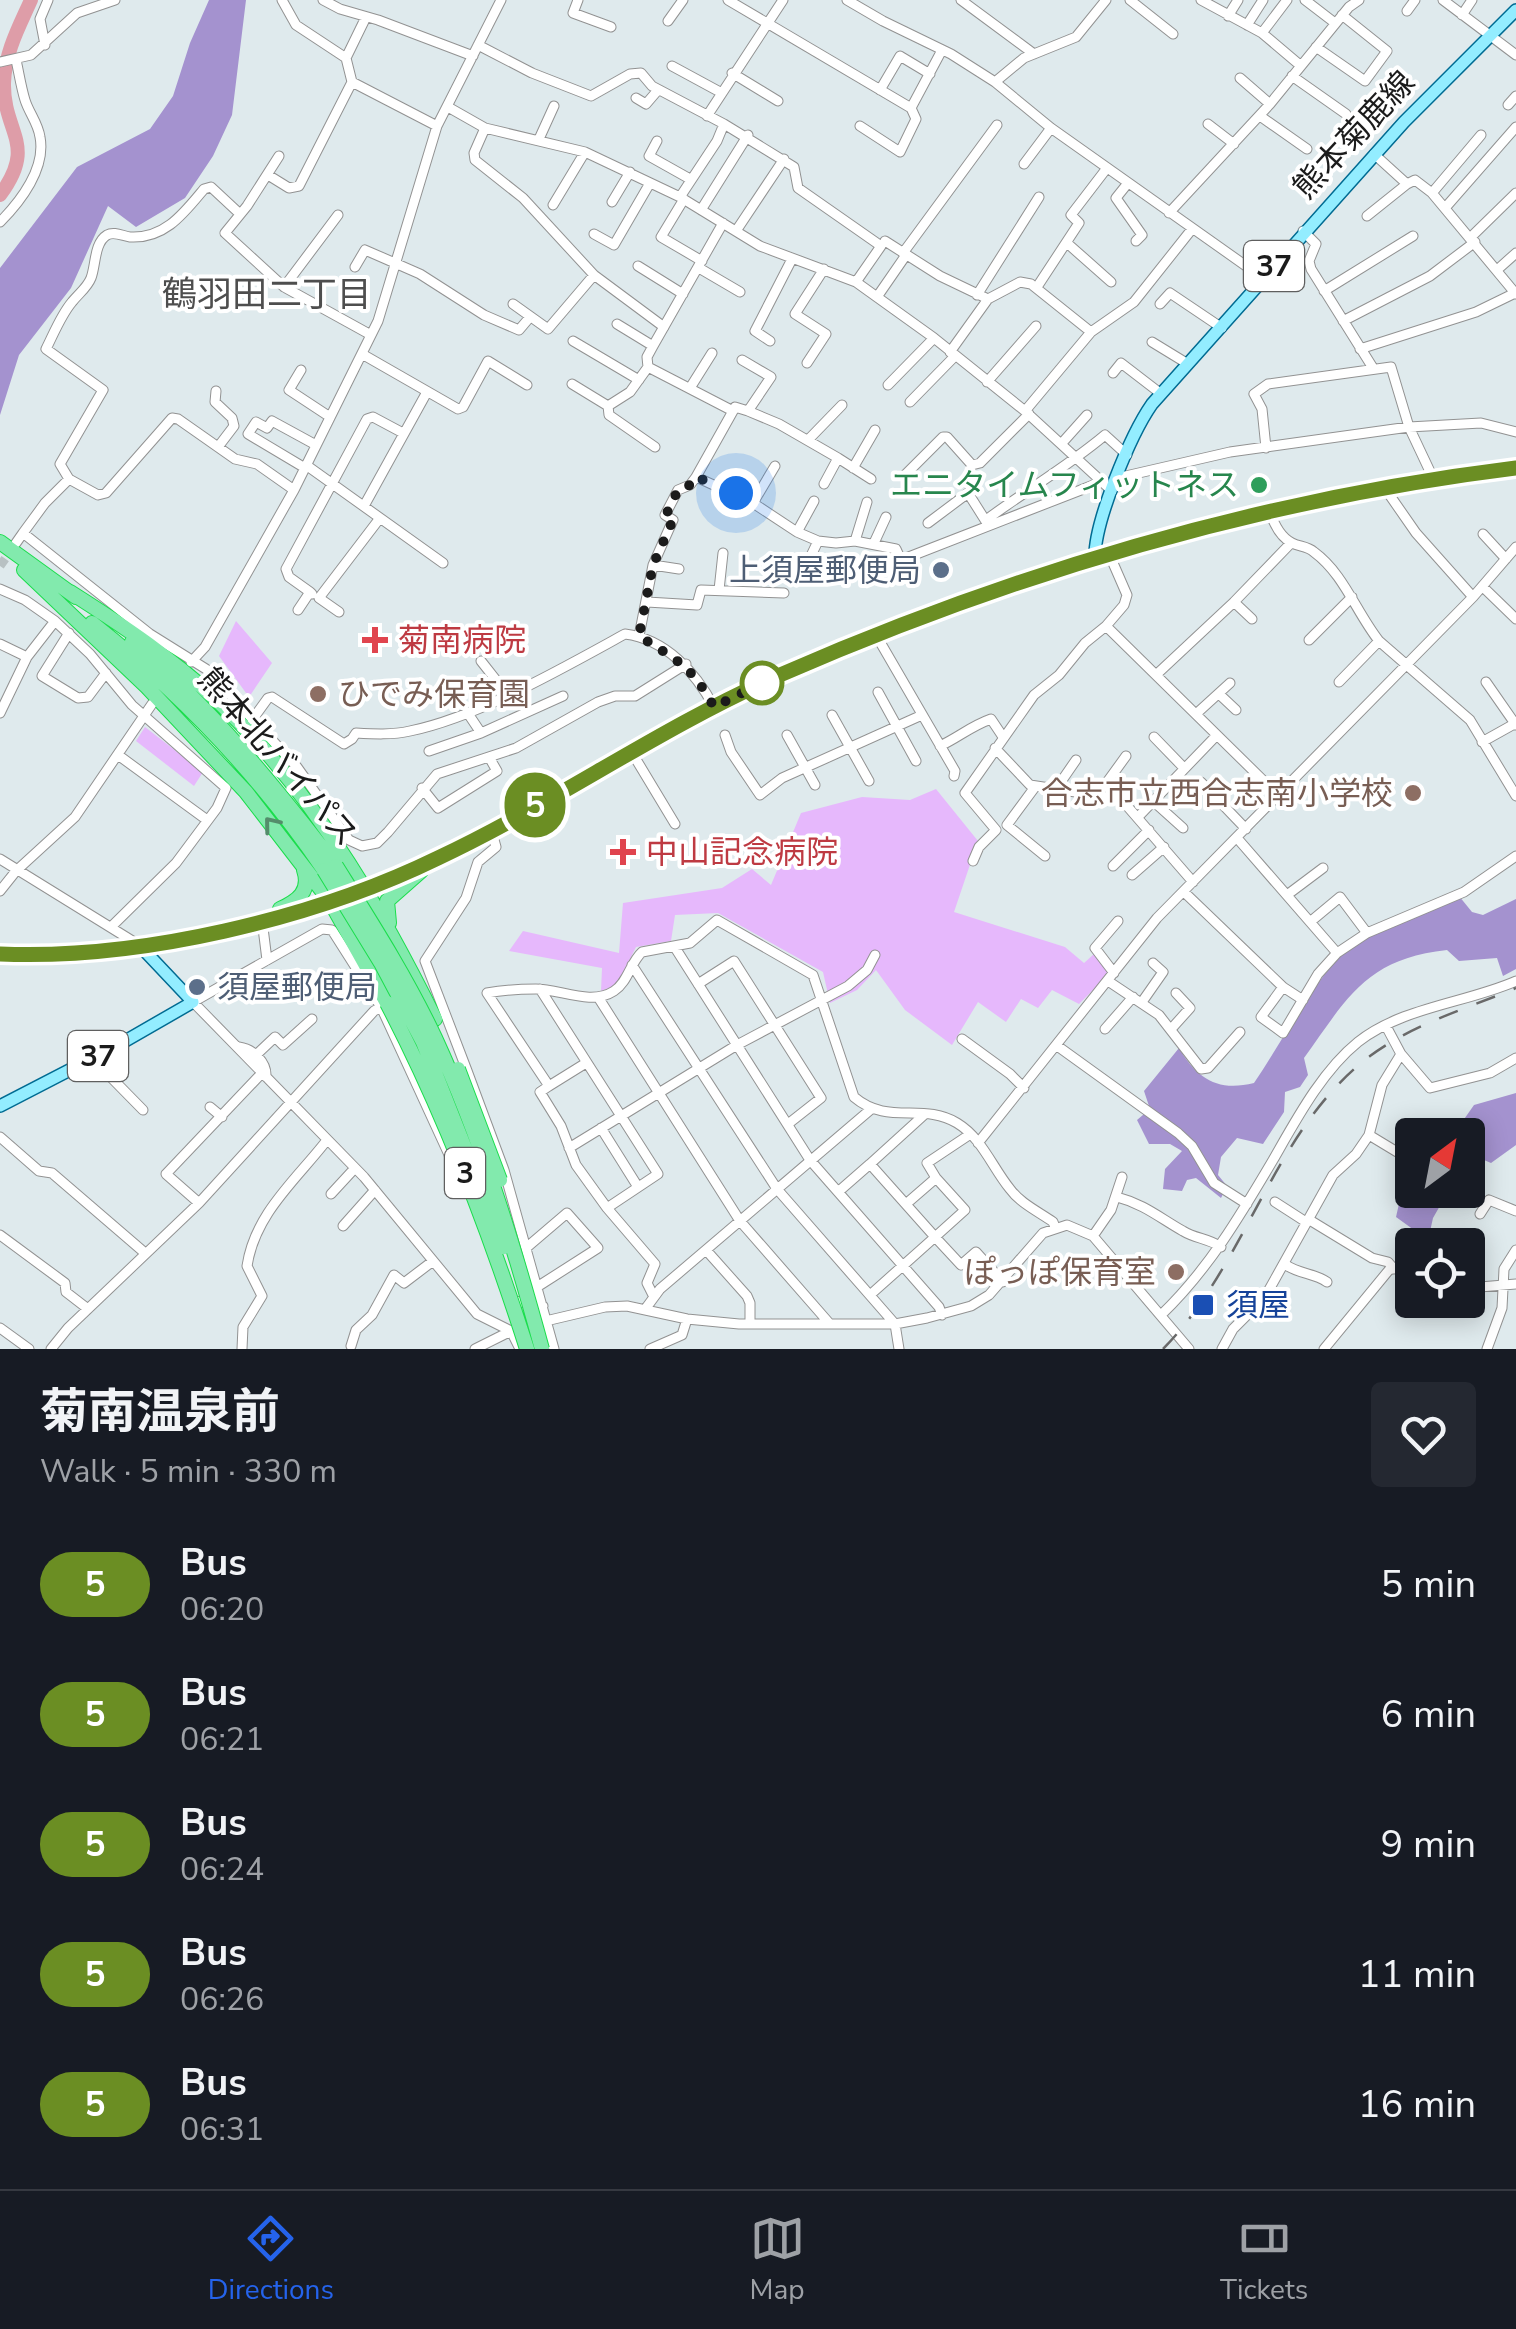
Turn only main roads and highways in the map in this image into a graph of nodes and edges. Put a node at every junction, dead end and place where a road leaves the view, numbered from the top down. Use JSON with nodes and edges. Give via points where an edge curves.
{"nodes":[{"id":1,"x":1516,"y":10,"type":"edge"},
{"id":2,"x":1516,"y":468,"type":"edge"},
{"id":3,"x":0,"y":542,"type":"edge"},
{"id":4,"x":0,"y":552,"type":"edge"},
{"id":5,"x":1102,"y":558,"type":"junction"},
{"id":6,"x":24,"y":570,"type":"junction"},
{"id":7,"x":70,"y":592,"type":"junction"},
{"id":8,"x":438,"y":859,"type":"junction"},
{"id":9,"x":302,"y":864,"type":"junction"},
{"id":10,"x":330,"y":868,"type":"junction"},
{"id":11,"x":364,"y":889,"type":"junction"},
{"id":12,"x":330,"y":901,"type":"junction"},
{"id":13,"x":262,"y":920,"type":"junction"},
{"id":14,"x":142,"y":947,"type":"junction"},
{"id":15,"x":0,"y":954,"type":"edge"},
{"id":16,"x":412,"y":972,"type":"junction"},
{"id":17,"x":173,"y":978,"type":"junction"},
{"id":18,"x":169,"y":1016,"type":"junction"},
{"id":19,"x":0,"y":1106,"type":"edge"},
{"id":20,"x":526,"y":1349,"type":"edge"},
{"id":21,"x":544,"y":1349,"type":"edge"}],
"edges":[{"from":1,"to":5,"type":"main road","name":"熊本菊鹿線","number":"37","via":[[1374,154],[1142,417],[1111,483],[1097,533]]},
{"from":2,"to":5,"type":"highway","via":[[1384,487]]},
{"from":3,"to":7,"type":"highway","name":"熊本北バイパス","number":"3"},
{"from":4,"to":6,"type":"highway","name":"熊本北バイパス","number":"3"},
{"from":5,"to":8,"type":"highway","via":[[876,634],[714,707]]},
{"from":9,"to":6,"type":"highway","one_way":true,"via":[[194,734]]},
{"from":6,"to":10,"type":"highway","name":"熊本北バイパス","number":"3","via":[[189,708]]},
{"from":7,"to":10,"type":"highway","name":"熊本北バイパス","number":"3","via":[[169,673],[223,728],[276,787]]},
{"from":7,"to":11,"type":"highway","via":[[152,646],[236,719],[318,818]]},
{"from":8,"to":11,"type":"highway"},
{"from":8,"to":16,"type":"highway","via":[[386,901],[387,920]]},
{"from":9,"to":12,"type":"highway"},
{"from":9,"to":13,"type":"highway","via":[[307,878],[300,898]]},
{"from":10,"to":20,"type":"highway","name":"熊本北バイパス","number":"3","bridge":true,"via":[[423,1042],[488,1200]]},
{"from":10,"to":21,"type":"highway","name":"熊本北バイパス","number":"3","bridge":true,"via":[[392,957],[447,1066]]},
{"from":11,"to":12,"type":"highway"},
{"from":11,"to":16,"type":"highway","number":"3"},
{"from":12,"to":13,"type":"highway"},
{"from":12,"to":20,"type":"highway","number":"3","bridge":true,"via":[[410,1048],[470,1184]]},
{"from":13,"to":14,"type":"highway"},
{"from":14,"to":15,"type":"highway"},
{"from":14,"to":17,"type":"main road"},
{"from":16,"to":21,"type":"highway","number":"3","bridge":true,"via":[[493,1154]]},
{"from":17,"to":18,"type":"main road","number":"37","via":[[177,1004]]},
{"from":17,"to":18,"type":"main road","number":"37","via":[[193,1002]]},
{"from":18,"to":19,"type":"main road","number":"37"}]}
